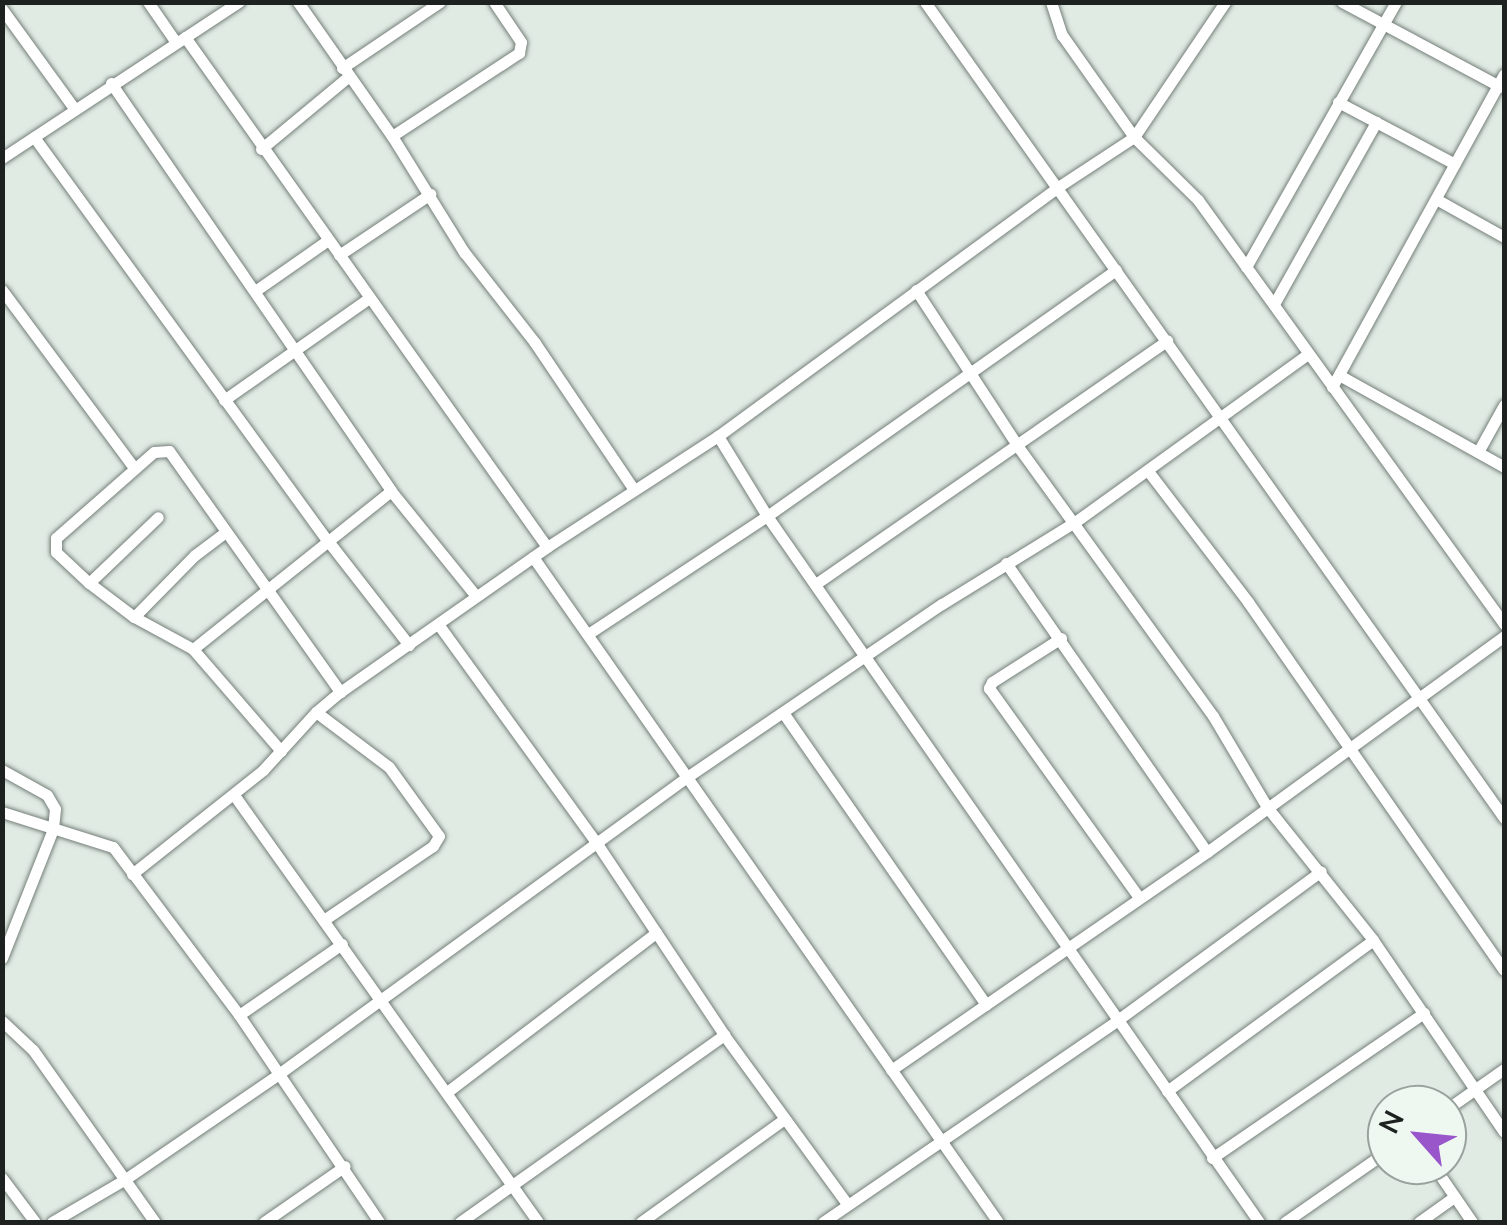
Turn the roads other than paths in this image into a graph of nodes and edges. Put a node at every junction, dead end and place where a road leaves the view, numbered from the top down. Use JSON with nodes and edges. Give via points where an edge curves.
{"nodes":[{"id":1,"x":148,"y":2,"type":"edge"},
{"id":2,"x":239,"y":2,"type":"edge"},
{"id":3,"x":298,"y":2,"type":"edge"},
{"id":4,"x":440,"y":2,"type":"edge"},
{"id":5,"x":494,"y":2,"type":"edge"},
{"id":6,"x":926,"y":2,"type":"edge"},
{"id":7,"x":1051,"y":2,"type":"edge"},
{"id":8,"x":1224,"y":2,"type":"edge"},
{"id":9,"x":1342,"y":2,"type":"edge"},
{"id":10,"x":1396,"y":2,"type":"edge"},
{"id":11,"x":2,"y":9,"type":"edge"},
{"id":12,"x":1384,"y":24,"type":"junction"},
{"id":13,"x":180,"y":39,"type":"junction"},
{"id":14,"x":346,"y":72,"type":"junction"},
{"id":15,"x":111,"y":83,"type":"junction"},
{"id":16,"x":1502,"y":83,"type":"edge"},
{"id":17,"x":1338,"y":102,"type":"junction"},
{"id":18,"x":74,"y":108,"type":"junction"},
{"id":19,"x":1376,"y":122,"type":"junction"},
{"id":20,"x":392,"y":136,"type":"junction"},
{"id":21,"x":34,"y":137,"type":"junction"},
{"id":22,"x":1134,"y":137,"type":"junction"},
{"id":23,"x":262,"y":149,"type":"junction"},
{"id":24,"x":2,"y":158,"type":"edge"},
{"id":25,"x":1455,"y":164,"type":"junction"},
{"id":26,"x":1058,"y":187,"type":"junction"},
{"id":27,"x":430,"y":194,"type":"junction"},
{"id":28,"x":1436,"y":199,"type":"junction"},
{"id":29,"x":1504,"y":237,"type":"edge"},
{"id":30,"x":328,"y":240,"type":"junction"},
{"id":31,"x":339,"y":255,"type":"junction"},
{"id":32,"x":1246,"y":266,"type":"junction"},
{"id":33,"x":1116,"y":270,"type":"junction"},
{"id":34,"x":2,"y":290,"type":"edge"},
{"id":35,"x":916,"y":290,"type":"junction"},
{"id":36,"x":254,"y":291,"type":"junction"},
{"id":37,"x":369,"y":298,"type":"junction"},
{"id":38,"x":1274,"y":304,"type":"junction"},
{"id":39,"x":1168,"y":342,"type":"junction"},
{"id":40,"x":295,"y":348,"type":"junction"},
{"id":41,"x":1308,"y":354,"type":"junction"},
{"id":42,"x":970,"y":376,"type":"junction"},
{"id":43,"x":1336,"y":381,"type":"junction"},
{"id":44,"x":224,"y":400,"type":"junction"},
{"id":45,"x":1504,"y":405,"type":"edge"},
{"id":46,"x":1223,"y":416,"type":"junction"},
{"id":47,"x":718,"y":436,"type":"junction"},
{"id":48,"x":1018,"y":448,"type":"junction"},
{"id":49,"x":1478,"y":452,"type":"junction"},
{"id":50,"x":1504,"y":467,"type":"edge"},
{"id":51,"x":134,"y":468,"type":"junction"},
{"id":52,"x":1148,"y":470,"type":"junction"},
{"id":53,"x":634,"y":490,"type":"junction"},
{"id":54,"x":391,"y":491,"type":"junction"},
{"id":55,"x":768,"y":516,"type":"junction"},
{"id":56,"x":158,"y":517,"type":"dead end"},
{"id":57,"x":1074,"y":522,"type":"junction"},
{"id":58,"x":224,"y":533,"type":"junction"},
{"id":59,"x":328,"y":541,"type":"junction"},
{"id":60,"x":547,"y":547,"type":"junction"},
{"id":61,"x":534,"y":557,"type":"junction"},
{"id":62,"x":1006,"y":563,"type":"junction"},
{"id":63,"x":89,"y":583,"type":"junction"},
{"id":64,"x":817,"y":583,"type":"junction"},
{"id":65,"x":266,"y":590,"type":"junction"},
{"id":66,"x":476,"y":596,"type":"junction"},
{"id":67,"x":134,"y":617,"type":"junction"},
{"id":68,"x":438,"y":624,"type":"junction"},
{"id":69,"x":1504,"y":624,"type":"edge"},
{"id":70,"x":588,"y":634,"type":"junction"},
{"id":71,"x":1504,"y":636,"type":"edge"},
{"id":72,"x":1061,"y":638,"type":"junction"},
{"id":73,"x":409,"y":645,"type":"junction"},
{"id":74,"x":193,"y":650,"type":"junction"},
{"id":75,"x":868,"y":658,"type":"junction"},
{"id":76,"x":340,"y":692,"type":"junction"},
{"id":77,"x":1420,"y":697,"type":"junction"},
{"id":78,"x":316,"y":712,"type":"junction"},
{"id":79,"x":784,"y":714,"type":"junction"},
{"id":80,"x":1349,"y":746,"type":"junction"},
{"id":81,"x":282,"y":750,"type":"junction"},
{"id":82,"x":2,"y":770,"type":"edge"},
{"id":83,"x":687,"y":777,"type":"junction"},
{"id":84,"x":234,"y":795,"type":"junction"},
{"id":85,"x":1267,"y":807,"type":"junction"},
{"id":86,"x":2,"y":812,"type":"edge"},
{"id":87,"x":1504,"y":818,"type":"edge"},
{"id":88,"x":53,"y":828,"type":"junction"},
{"id":89,"x":596,"y":842,"type":"junction"},
{"id":90,"x":1207,"y":852,"type":"junction"},
{"id":91,"x":1321,"y":871,"type":"junction"},
{"id":92,"x":132,"y":874,"type":"junction"},
{"id":93,"x":1138,"y":896,"type":"junction"},
{"id":94,"x":325,"y":919,"type":"junction"},
{"id":95,"x":656,"y":933,"type":"junction"},
{"id":96,"x":1373,"y":940,"type":"junction"},
{"id":97,"x":342,"y":944,"type":"junction"},
{"id":98,"x":1067,"y":947,"type":"junction"},
{"id":99,"x":2,"y":958,"type":"edge"},
{"id":100,"x":1504,"y":970,"type":"edge"},
{"id":101,"x":380,"y":998,"type":"junction"},
{"id":102,"x":986,"y":1006,"type":"junction"},
{"id":103,"x":1424,"y":1013,"type":"junction"},
{"id":104,"x":239,"y":1015,"type":"junction"},
{"id":105,"x":1119,"y":1020,"type":"junction"},
{"id":106,"x":2,"y":1021,"type":"edge"},
{"id":107,"x":724,"y":1035,"type":"junction"},
{"id":108,"x":892,"y":1070,"type":"junction"},
{"id":109,"x":1504,"y":1070,"type":"edge"},
{"id":110,"x":280,"y":1073,"type":"junction"},
{"id":111,"x":1477,"y":1088,"type":"junction"},
{"id":112,"x":1167,"y":1091,"type":"junction"},
{"id":113,"x":447,"y":1092,"type":"junction"},
{"id":114,"x":1467,"y":1095,"type":"edge"},
{"id":115,"x":784,"y":1120,"type":"junction"},
{"id":116,"x":1504,"y":1132,"type":"edge"},
{"id":117,"x":941,"y":1142,"type":"junction"},
{"id":118,"x":1212,"y":1158,"type":"junction"},
{"id":119,"x":1367,"y":1165,"type":"edge"},
{"id":120,"x":345,"y":1166,"type":"junction"},
{"id":121,"x":2,"y":1178,"type":"edge"},
{"id":122,"x":124,"y":1180,"type":"junction"},
{"id":123,"x":510,"y":1184,"type":"junction"},
{"id":124,"x":1446,"y":1185,"type":"edge"},
{"id":125,"x":1454,"y":1197,"type":"junction"},
{"id":126,"x":848,"y":1204,"type":"junction"},
{"id":127,"x":35,"y":1222,"type":"edge"},
{"id":128,"x":52,"y":1222,"type":"edge"},
{"id":129,"x":155,"y":1222,"type":"edge"},
{"id":130,"x":264,"y":1222,"type":"edge"},
{"id":131,"x":379,"y":1222,"type":"edge"},
{"id":132,"x":460,"y":1222,"type":"edge"},
{"id":133,"x":538,"y":1222,"type":"edge"},
{"id":134,"x":640,"y":1222,"type":"edge"},
{"id":135,"x":823,"y":1222,"type":"edge"},
{"id":136,"x":998,"y":1222,"type":"edge"},
{"id":137,"x":1260,"y":1222,"type":"edge"},
{"id":138,"x":1285,"y":1222,"type":"edge"},
{"id":139,"x":1420,"y":1222,"type":"edge"},
{"id":140,"x":1472,"y":1222,"type":"edge"}],
"edges":[{"from":1,"to":13,"type":"street"},
{"from":2,"to":13,"type":"street"},
{"from":3,"to":14,"type":"street"},
{"from":4,"to":14,"type":"street"},
{"from":5,"to":20,"type":"street","via":[[521,42],[519,53]]},
{"from":6,"to":26,"type":"street"},
{"from":7,"to":22,"type":"street","via":[[1062,35]]},
{"from":8,"to":22,"type":"street"},
{"from":9,"to":12,"type":"street"},
{"from":10,"to":12,"type":"street"},
{"from":11,"to":18,"type":"street"},
{"from":12,"to":16,"type":"street"},
{"from":12,"to":17,"type":"street"},
{"from":13,"to":15,"type":"street"},
{"from":13,"to":23,"type":"street"},
{"from":14,"to":20,"type":"street"},
{"from":14,"to":23,"type":"street"},
{"from":15,"to":18,"type":"street"},
{"from":15,"to":36,"type":"street"},
{"from":16,"to":25,"type":"street"},
{"from":17,"to":19,"type":"street"},
{"from":17,"to":32,"type":"street"},
{"from":18,"to":21,"type":"street"},
{"from":19,"to":25,"type":"street"},
{"from":19,"to":38,"type":"street"},
{"from":20,"to":27,"type":"street"},
{"from":21,"to":24,"type":"street"},
{"from":21,"to":44,"type":"street"},
{"from":22,"to":26,"type":"street"},
{"from":22,"to":32,"type":"street","via":[[1198,200]]},
{"from":23,"to":30,"type":"street"},
{"from":25,"to":28,"type":"street"},
{"from":26,"to":33,"type":"street"},
{"from":26,"to":35,"type":"street"},
{"from":27,"to":31,"type":"street"},
{"from":27,"to":53,"type":"street"},
{"from":28,"to":29,"type":"street"},
{"from":28,"to":43,"type":"street"},
{"from":30,"to":31,"type":"street"},
{"from":30,"to":36,"type":"street"},
{"from":31,"to":37,"type":"street"},
{"from":32,"to":38,"type":"street"},
{"from":33,"to":39,"type":"street"},
{"from":33,"to":42,"type":"street"},
{"from":34,"to":51,"type":"street"},
{"from":35,"to":42,"type":"street"},
{"from":35,"to":47,"type":"street"},
{"from":36,"to":40,"type":"street"},
{"from":37,"to":40,"type":"street"},
{"from":37,"to":60,"type":"street"},
{"from":38,"to":41,"type":"street"},
{"from":39,"to":46,"type":"street"},
{"from":39,"to":48,"type":"street"},
{"from":40,"to":44,"type":"street"},
{"from":40,"to":54,"type":"street"},
{"from":41,"to":43,"type":"street"},
{"from":41,"to":46,"type":"street"},
{"from":42,"to":48,"type":"street"},
{"from":42,"to":55,"type":"street"},
{"from":43,"to":49,"type":"street"},
{"from":43,"to":69,"type":"street"},
{"from":44,"to":59,"type":"street"},
{"from":45,"to":49,"type":"street"},
{"from":46,"to":52,"type":"street"},
{"from":46,"to":77,"type":"street"},
{"from":47,"to":53,"type":"street"},
{"from":47,"to":55,"type":"street"},
{"from":48,"to":57,"type":"street"},
{"from":48,"to":64,"type":"street"},
{"from":49,"to":50,"type":"street"},
{"from":51,"to":58,"type":"street","via":[[154,452],[169,451]]},
{"from":51,"to":63,"type":"street","via":[[54,542]]},
{"from":52,"to":57,"type":"street"},
{"from":52,"to":80,"type":"street"},
{"from":53,"to":60,"type":"street"},
{"from":54,"to":59,"type":"street"},
{"from":54,"to":66,"type":"street"},
{"from":55,"to":64,"type":"street"},
{"from":55,"to":70,"type":"street"},
{"from":56,"to":63,"type":"street"},
{"from":57,"to":62,"type":"street"},
{"from":57,"to":85,"type":"street","via":[[1213,716]]},
{"from":58,"to":65,"type":"street"},
{"from":58,"to":67,"type":"street"},
{"from":59,"to":65,"type":"street"},
{"from":59,"to":73,"type":"street"},
{"from":60,"to":61,"type":"street"},
{"from":61,"to":66,"type":"street"},
{"from":61,"to":70,"type":"street"},
{"from":62,"to":72,"type":"street"},
{"from":62,"to":75,"type":"street"},
{"from":63,"to":67,"type":"street"},
{"from":64,"to":75,"type":"street"},
{"from":65,"to":74,"type":"street"},
{"from":65,"to":76,"type":"street"},
{"from":66,"to":68,"type":"street"},
{"from":67,"to":74,"type":"street"},
{"from":68,"to":73,"type":"street"},
{"from":68,"to":89,"type":"street"},
{"from":70,"to":83,"type":"street"},
{"from":71,"to":77,"type":"street"},
{"from":72,"to":90,"type":"street"},
{"from":72,"to":93,"type":"street","via":[[989,688]]},
{"from":73,"to":76,"type":"street"},
{"from":74,"to":81,"type":"street"},
{"from":75,"to":79,"type":"street"},
{"from":75,"to":98,"type":"street"},
{"from":76,"to":78,"type":"street"},
{"from":77,"to":80,"type":"street"},
{"from":77,"to":87,"type":"street"},
{"from":78,"to":81,"type":"street"},
{"from":78,"to":94,"type":"street","via":[[389,767],[438,836],[433,846]]},
{"from":79,"to":83,"type":"street"},
{"from":79,"to":102,"type":"street"},
{"from":80,"to":85,"type":"street"},
{"from":80,"to":100,"type":"street"},
{"from":81,"to":84,"type":"street"},
{"from":82,"to":88,"type":"street","via":[[47,796],[56,809]]},
{"from":83,"to":89,"type":"street"},
{"from":83,"to":108,"type":"street"},
{"from":84,"to":92,"type":"street"},
{"from":84,"to":94,"type":"street"},
{"from":85,"to":90,"type":"street"},
{"from":85,"to":91,"type":"street"},
{"from":86,"to":88,"type":"street"},
{"from":88,"to":92,"type":"street","via":[[112,847]]},
{"from":88,"to":99,"type":"street"},
{"from":89,"to":95,"type":"street"},
{"from":89,"to":101,"type":"street"},
{"from":90,"to":93,"type":"street"},
{"from":91,"to":96,"type":"street"},
{"from":91,"to":105,"type":"street"},
{"from":92,"to":104,"type":"street"},
{"from":93,"to":98,"type":"street"},
{"from":94,"to":97,"type":"street"},
{"from":95,"to":107,"type":"street"},
{"from":95,"to":113,"type":"street"},
{"from":96,"to":103,"type":"street"},
{"from":96,"to":112,"type":"street"},
{"from":97,"to":101,"type":"street"},
{"from":97,"to":104,"type":"street"},
{"from":98,"to":102,"type":"street"},
{"from":98,"to":105,"type":"street"},
{"from":101,"to":110,"type":"street"},
{"from":101,"to":113,"type":"street"},
{"from":102,"to":108,"type":"street"},
{"from":103,"to":111,"type":"street"},
{"from":103,"to":118,"type":"street"},
{"from":104,"to":110,"type":"street"},
{"from":105,"to":112,"type":"street"},
{"from":105,"to":117,"type":"street"},
{"from":106,"to":122,"type":"street","via":[[34,1050]]},
{"from":107,"to":115,"type":"street"},
{"from":107,"to":123,"type":"street"},
{"from":108,"to":117,"type":"street"},
{"from":109,"to":111,"type":"street"},
{"from":110,"to":120,"type":"street"},
{"from":110,"to":122,"type":"street"},
{"from":111,"to":114,"type":"street"},
{"from":111,"to":116,"type":"street"},
{"from":112,"to":118,"type":"street"},
{"from":113,"to":123,"type":"street"},
{"from":115,"to":126,"type":"street"},
{"from":115,"to":134,"type":"street"},
{"from":117,"to":126,"type":"street"},
{"from":117,"to":136,"type":"street"},
{"from":118,"to":137,"type":"street"},
{"from":119,"to":138,"type":"street"},
{"from":120,"to":130,"type":"street"},
{"from":120,"to":131,"type":"street"},
{"from":121,"to":127,"type":"street"},
{"from":122,"to":128,"type":"street"},
{"from":122,"to":129,"type":"street"},
{"from":123,"to":132,"type":"street"},
{"from":123,"to":133,"type":"street"},
{"from":124,"to":125,"type":"street"},
{"from":125,"to":139,"type":"street"},
{"from":125,"to":140,"type":"street"},
{"from":126,"to":135,"type":"street"}]}
